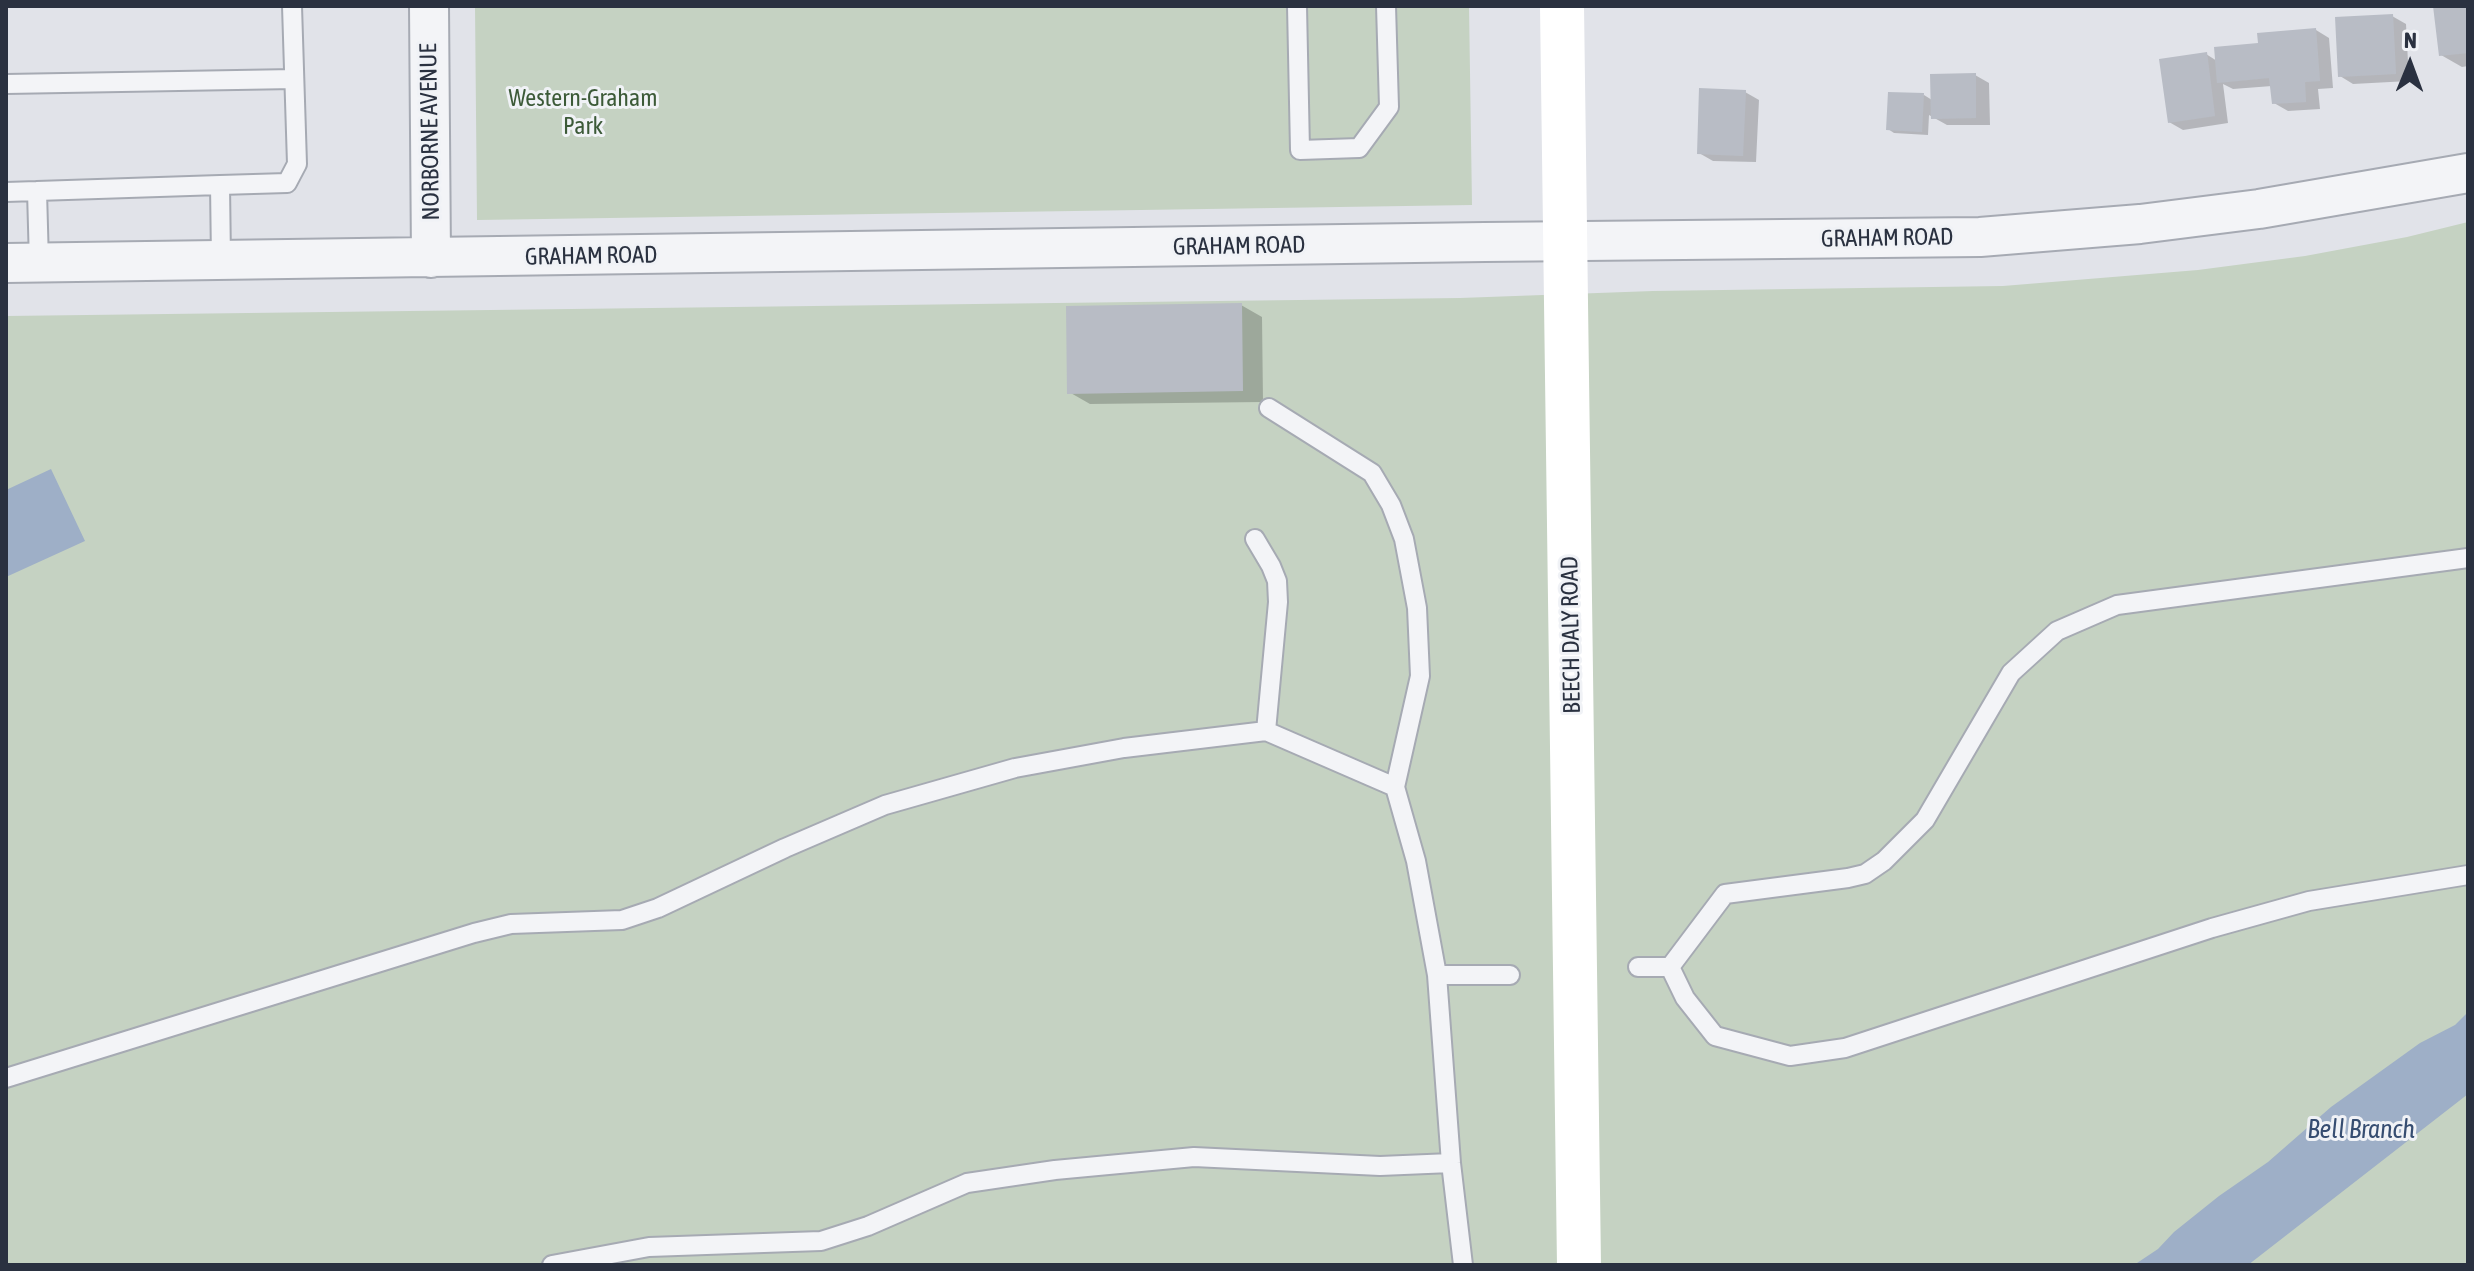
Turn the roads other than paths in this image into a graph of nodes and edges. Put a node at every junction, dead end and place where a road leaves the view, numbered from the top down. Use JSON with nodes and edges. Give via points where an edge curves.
{"nodes":[{"id":1,"x":292,"y":6,"type":"edge"},
{"id":2,"x":429,"y":6,"type":"edge"},
{"id":3,"x":1297,"y":6,"type":"edge"},
{"id":4,"x":1386,"y":6,"type":"edge"},
{"id":5,"x":1562,"y":6,"type":"edge"},
{"id":6,"x":294,"y":79,"type":"junction"},
{"id":7,"x":6,"y":84,"type":"edge"},
{"id":8,"x":2468,"y":173,"type":"edge"},
{"id":9,"x":220,"y":185,"type":"junction"},
{"id":10,"x":37,"y":191,"type":"junction"},
{"id":11,"x":6,"y":192,"type":"edge"},
{"id":12,"x":1565,"y":242,"type":"junction"},
{"id":13,"x":431,"y":258,"type":"junction"},
{"id":14,"x":221,"y":260,"type":"junction"},
{"id":15,"x":23,"y":263,"type":"edge"},
{"id":16,"x":1269,"y":408,"type":"dead end"},
{"id":17,"x":1255,"y":539,"type":"dead end"},
{"id":18,"x":2468,"y":558,"type":"edge"},
{"id":19,"x":1266,"y":731,"type":"junction"},
{"id":20,"x":1395,"y":787,"type":"junction"},
{"id":21,"x":2468,"y":875,"type":"edge"},
{"id":22,"x":1638,"y":967,"type":"dead end"},
{"id":23,"x":1670,"y":967,"type":"junction"},
{"id":24,"x":1437,"y":975,"type":"junction"},
{"id":25,"x":1510,"y":975,"type":"dead end"},
{"id":26,"x":6,"y":1078,"type":"edge"},
{"id":27,"x":1451,"y":1163,"type":"junction"},
{"id":28,"x":552,"y":1265,"type":"edge"},
{"id":29,"x":1463,"y":1265,"type":"edge"},
{"id":30,"x":1579,"y":1265,"type":"edge"}],
"edges":[{"from":1,"to":6,"type":"lane"},
{"from":2,"to":13,"type":"street","name":"NORBORNE AVENUE"},
{"from":3,"to":4,"type":"lane","via":[[1300,150],[1359,148],[1389,107]]},
{"from":5,"to":12,"type":"main road","name":"BEECH DALY ROAD"},
{"from":6,"to":7,"type":"lane"},
{"from":6,"to":9,"type":"lane","via":[[297,164],[287,183]]},
{"from":8,"to":12,"type":"street","name":"GRAHAM ROAD","via":[[2244,211],[1980,237]]},
{"from":9,"to":10,"type":"lane"},
{"from":9,"to":14,"type":"lane"},
{"from":10,"to":11,"type":"lane"},
{"from":10,"to":15,"type":"lane"},
{"from":12,"to":13,"type":"street","name":"GRAHAM ROAD"},
{"from":12,"to":30,"type":"main road","name":"BEECH DALY ROAD"},
{"from":13,"to":14,"type":"street","name":"GRAHAM ROAD"},
{"from":14,"to":15,"type":"street","name":"GRAHAM ROAD"},
{"from":16,"to":20,"type":"lane","via":[[1372,473],[1404,539],[1417,608],[1420,676]]},
{"from":17,"to":19,"type":"lane","via":[[1274,574],[1278,602]]},
{"from":18,"to":23,"type":"lane","via":[[2117,605],[2057,631],[2011,673],[1925,820],[1884,861],[1848,878],[1725,894]]},
{"from":19,"to":20,"type":"lane"},
{"from":19,"to":26,"type":"lane","via":[[1124,748],[1001,772],[885,805],[622,920],[511,924],[474,933]]},
{"from":20,"to":24,"type":"lane","via":[[1416,861]]},
{"from":21,"to":23,"type":"lane","via":[[2309,901],[1845,1048],[1790,1056],[1715,1036],[1685,998]]},
{"from":22,"to":23,"type":"lane"},
{"from":24,"to":25,"type":"lane"},
{"from":24,"to":27,"type":"lane"},
{"from":27,"to":28,"type":"lane","via":[[1380,1166],[1194,1157],[1055,1170],[967,1183],[821,1241],[649,1247]]},
{"from":27,"to":29,"type":"lane"}]}
